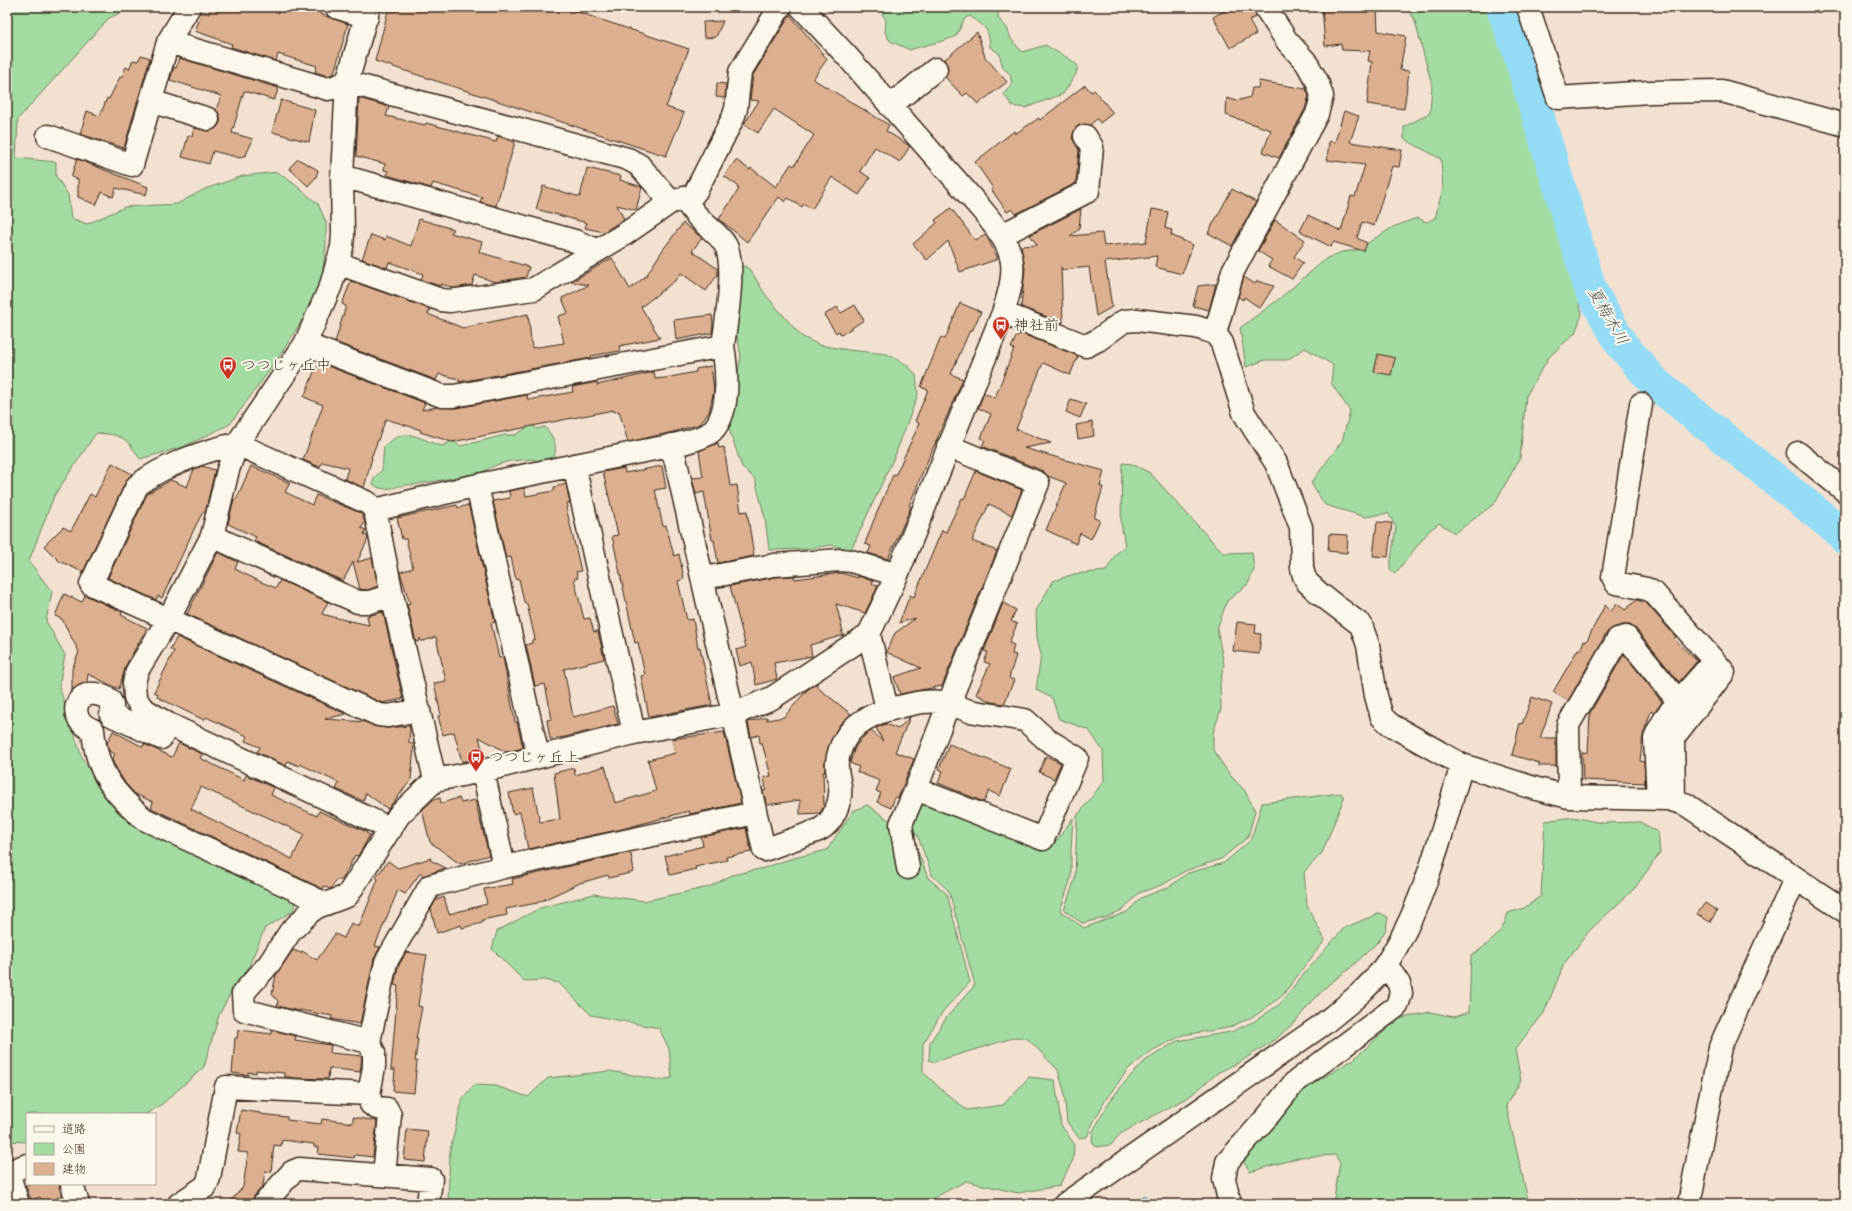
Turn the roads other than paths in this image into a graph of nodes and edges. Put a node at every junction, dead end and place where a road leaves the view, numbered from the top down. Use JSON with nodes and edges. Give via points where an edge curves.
{"nodes":[{"id":1,"x":189,"y":7,"type":"edge"},
{"id":2,"x":336,"y":7,"type":"edge"},
{"id":3,"x":780,"y":7,"type":"edge"},
{"id":4,"x":801,"y":7,"type":"edge"},
{"id":5,"x":1264,"y":7,"type":"edge"},
{"id":6,"x":1528,"y":7,"type":"edge"},
{"id":7,"x":368,"y":12,"type":"edge"},
{"id":8,"x":168,"y":42,"type":"junction"},
{"id":9,"x":936,"y":68,"type":"dead end"},
{"id":10,"x":347,"y":82,"type":"junction"},
{"id":11,"x":151,"y":100,"type":"junction"},
{"id":12,"x":890,"y":106,"type":"junction"},
{"id":13,"x":208,"y":119,"type":"dead end"},
{"id":14,"x":1845,"y":125,"type":"edge"},
{"id":15,"x":48,"y":136,"type":"dead end"},
{"id":16,"x":1085,"y":136,"type":"dead end"},
{"id":17,"x":342,"y":176,"type":"junction"},
{"id":18,"x":677,"y":200,"type":"junction"},
{"id":19,"x":1002,"y":235,"type":"junction"},
{"id":20,"x":597,"y":250,"type":"junction"},
{"id":21,"x":337,"y":263,"type":"junction"},
{"id":22,"x":1003,"y":313,"type":"junction"},
{"id":23,"x":1215,"y":333,"type":"junction"},
{"id":24,"x":305,"y":344,"type":"junction"},
{"id":25,"x":723,"y":346,"type":"junction"},
{"id":26,"x":1641,"y":404,"type":"dead end"},
{"id":27,"x":237,"y":444,"type":"junction"},
{"id":28,"x":672,"y":445,"type":"junction"},
{"id":29,"x":948,"y":446,"type":"junction"},
{"id":30,"x":1798,"y":453,"type":"dead end"},
{"id":31,"x":574,"y":465,"type":"junction"},
{"id":32,"x":477,"y":486,"type":"junction"},
{"id":33,"x":1845,"y":491,"type":"edge"},
{"id":34,"x":375,"y":510,"type":"junction"},
{"id":35,"x":212,"y":536,"type":"junction"},
{"id":36,"x":897,"y":575,"type":"junction"},
{"id":37,"x":704,"y":578,"type":"junction"},
{"id":38,"x":392,"y":595,"type":"junction"},
{"id":39,"x":168,"y":620,"type":"junction"},
{"id":40,"x":869,"y":634,"type":"junction"},
{"id":41,"x":1707,"y":670,"type":"dead end"},
{"id":42,"x":1679,"y":702,"type":"junction"},
{"id":43,"x":949,"y":703,"type":"junction"},
{"id":44,"x":887,"y":709,"type":"junction"},
{"id":45,"x":419,"y":710,"type":"junction"},
{"id":46,"x":734,"y":714,"type":"junction"},
{"id":47,"x":111,"y":715,"type":"junction"},
{"id":48,"x":168,"y":724,"type":"junction"},
{"id":49,"x":93,"y":730,"type":"junction"},
{"id":50,"x":634,"y":734,"type":"junction"},
{"id":51,"x":538,"y":756,"type":"junction"},
{"id":52,"x":1462,"y":765,"type":"junction"},
{"id":53,"x":483,"y":771,"type":"junction"},
{"id":54,"x":435,"y":780,"type":"junction"},
{"id":55,"x":916,"y":789,"type":"junction"},
{"id":56,"x":1569,"y":797,"type":"junction"},
{"id":57,"x":1666,"y":800,"type":"junction"},
{"id":58,"x":755,"y":813,"type":"junction"},
{"id":59,"x":391,"y":829,"type":"junction"},
{"id":60,"x":504,"y":867,"type":"junction"},
{"id":61,"x":908,"y":868,"type":"dead end"},
{"id":62,"x":1795,"y":879,"type":"junction"},
{"id":63,"x":326,"y":904,"type":"junction"},
{"id":64,"x":1845,"y":911,"type":"edge"},
{"id":65,"x":1386,"y":964,"type":"junction"},
{"id":66,"x":369,"y":1042,"type":"junction"},
{"id":67,"x":368,"y":1094,"type":"junction"},
{"id":68,"x":26,"y":1165,"type":"edge"},
{"id":69,"x":384,"y":1175,"type":"junction"},
{"id":70,"x":72,"y":1185,"type":"edge"},
{"id":71,"x":18,"y":1204,"type":"edge"},
{"id":72,"x":78,"y":1204,"type":"edge"},
{"id":73,"x":179,"y":1204,"type":"edge"},
{"id":74,"x":264,"y":1204,"type":"edge"},
{"id":75,"x":428,"y":1204,"type":"edge"},
{"id":76,"x":1065,"y":1204,"type":"edge"},
{"id":77,"x":1230,"y":1204,"type":"edge"},
{"id":78,"x":1689,"y":1204,"type":"edge"}],
"edges":[{"from":1,"to":8,"type":"street"},
{"from":2,"to":7,"type":"street"},
{"from":3,"to":18,"type":"street","via":[[740,72],[734,118],[703,181],[692,196]]},
{"from":4,"to":12,"type":"street"},
{"from":5,"to":23,"type":"street","via":[[1287,41],[1306,62],[1322,96],[1316,114],[1232,272]]},
{"from":6,"to":14,"type":"street","via":[[1558,98],[1650,92],[1722,91]]},
{"from":7,"to":10,"type":"street"},
{"from":8,"to":10,"type":"street","via":[[328,89]]},
{"from":8,"to":11,"type":"street"},
{"from":9,"to":12,"type":"street"},
{"from":10,"to":17,"type":"street"},
{"from":10,"to":18,"type":"street","via":[[628,159],[639,165]]},
{"from":11,"to":13,"type":"street"},
{"from":11,"to":15,"type":"street","via":[[132,165]]},
{"from":12,"to":19,"type":"street"},
{"from":16,"to":19,"type":"street","via":[[1092,147],[1088,191]]},
{"from":17,"to":20,"type":"street","via":[[575,240]]},
{"from":17,"to":21,"type":"street","via":[[343,234]]},
{"from":18,"to":20,"type":"street"},
{"from":18,"to":25,"type":"street","via":[[726,245],[729,255],[728,306]]},
{"from":19,"to":22,"type":"street","via":[[1013,265],[1013,278]]},
{"from":20,"to":21,"type":"street","via":[[534,289],[450,301]]},
{"from":21,"to":24,"type":"street","via":[[320,314]]},
{"from":22,"to":23,"type":"street","via":[[1086,346],[1124,321],[1137,320],[1196,327]]},
{"from":22,"to":29,"type":"street"},
{"from":23,"to":52,"type":"street","via":[[1222,342],[1244,413],[1276,463],[1291,498],[1301,527],[1302,568],[1307,582],[1361,625],[1368,645],[1372,676],[1382,716],[1391,725]]},
{"from":24,"to":25,"type":"street","via":[[442,396],[454,396]]},
{"from":24,"to":27,"type":"street"},
{"from":25,"to":28,"type":"street","via":[[727,373],[719,420],[708,434]]},
{"from":26,"to":57,"type":"street","via":[[1613,576],[1616,583],[1647,589],[1654,593],[1724,672],[1673,738]]},
{"from":27,"to":34,"type":"street","via":[[368,503]]},
{"from":27,"to":35,"type":"street"},
{"from":27,"to":39,"type":"street","via":[[218,447],[163,469],[137,486],[91,584]]},
{"from":28,"to":31,"type":"street"},
{"from":28,"to":37,"type":"street"},
{"from":29,"to":36,"type":"street"},
{"from":29,"to":43,"type":"street","via":[[1038,483]]},
{"from":30,"to":33,"type":"street"},
{"from":31,"to":32,"type":"street"},
{"from":31,"to":50,"type":"street"},
{"from":32,"to":34,"type":"street"},
{"from":32,"to":51,"type":"street"},
{"from":34,"to":38,"type":"street"},
{"from":35,"to":38,"type":"street","via":[[358,602],[370,602]]},
{"from":35,"to":39,"type":"street"},
{"from":36,"to":37,"type":"street","via":[[842,560],[774,565]]},
{"from":36,"to":40,"type":"street"},
{"from":37,"to":46,"type":"street"},
{"from":38,"to":45,"type":"street"},
{"from":39,"to":45,"type":"street","via":[[379,716]]},
{"from":39,"to":48,"type":"street","via":[[137,672],[134,683],[135,697],[142,708]]},
{"from":40,"to":44,"type":"street"},
{"from":40,"to":46,"type":"street","via":[[772,698]]},
{"from":41,"to":42,"type":"street"},
{"from":42,"to":56,"type":"street","via":[[1626,637],[1618,639],[1568,725]]},
{"from":42,"to":57,"type":"street","via":[[1657,732],[1655,740]]},
{"from":43,"to":44,"type":"street","via":[[928,700]]},
{"from":43,"to":55,"type":"street"},
{"from":43,"to":55,"type":"street","via":[[969,711],[1025,720],[1046,739],[1077,758],[1043,839]]},
{"from":44,"to":58,"type":"street","via":[[859,721],[849,732],[837,762],[840,796],[826,827],[764,850]]},
{"from":45,"to":54,"type":"street"},
{"from":46,"to":50,"type":"street"},
{"from":46,"to":58,"type":"street"},
{"from":47,"to":48,"type":"street","via":[[161,738]]},
{"from":47,"to":49,"type":"street","via":[[107,724]]},
{"from":47,"to":49,"type":"street","via":[[111,703],[104,696],[91,693],[80,699],[75,712],[78,719]]},
{"from":48,"to":59,"type":"street"},
{"from":49,"to":63,"type":"street","via":[[96,753],[104,775],[125,803],[144,819]]},
{"from":50,"to":51,"type":"street"},
{"from":51,"to":53,"type":"street"},
{"from":52,"to":56,"type":"street"},
{"from":52,"to":65,"type":"street","via":[[1415,910]]},
{"from":53,"to":54,"type":"street"},
{"from":53,"to":60,"type":"street"},
{"from":54,"to":59,"type":"street","via":[[406,807]]},
{"from":55,"to":61,"type":"street","via":[[901,824]]},
{"from":56,"to":57,"type":"street"},
{"from":57,"to":62,"type":"street","via":[[1685,804]]},
{"from":58,"to":60,"type":"street"},
{"from":59,"to":63,"type":"street","via":[[347,896]]},
{"from":60,"to":66,"type":"street","via":[[430,886],[386,962]]},
{"from":62,"to":64,"type":"street"},
{"from":62,"to":78,"type":"street","via":[[1720,1047]]},
{"from":63,"to":66,"type":"street","via":[[310,912],[290,932],[269,964],[246,988],[243,993],[244,1010]]},
{"from":65,"to":76,"type":"street","via":[[1358,995],[1322,1025]]},
{"from":65,"to":77,"type":"street","via":[[1402,993],[1397,1006],[1294,1083],[1235,1152],[1227,1162],[1224,1179]]},
{"from":66,"to":67,"type":"street","via":[[374,1060]]},
{"from":67,"to":69,"type":"street","via":[[372,1106],[387,1109],[390,1115]]},
{"from":67,"to":73,"type":"street","via":[[226,1087],[206,1186]]},
{"from":68,"to":71,"type":"street","via":[[8,1172]]},
{"from":69,"to":74,"type":"street","via":[[299,1169],[292,1172]]},
{"from":69,"to":75,"type":"street","via":[[431,1179]]},
{"from":70,"to":72,"type":"street"}]}
